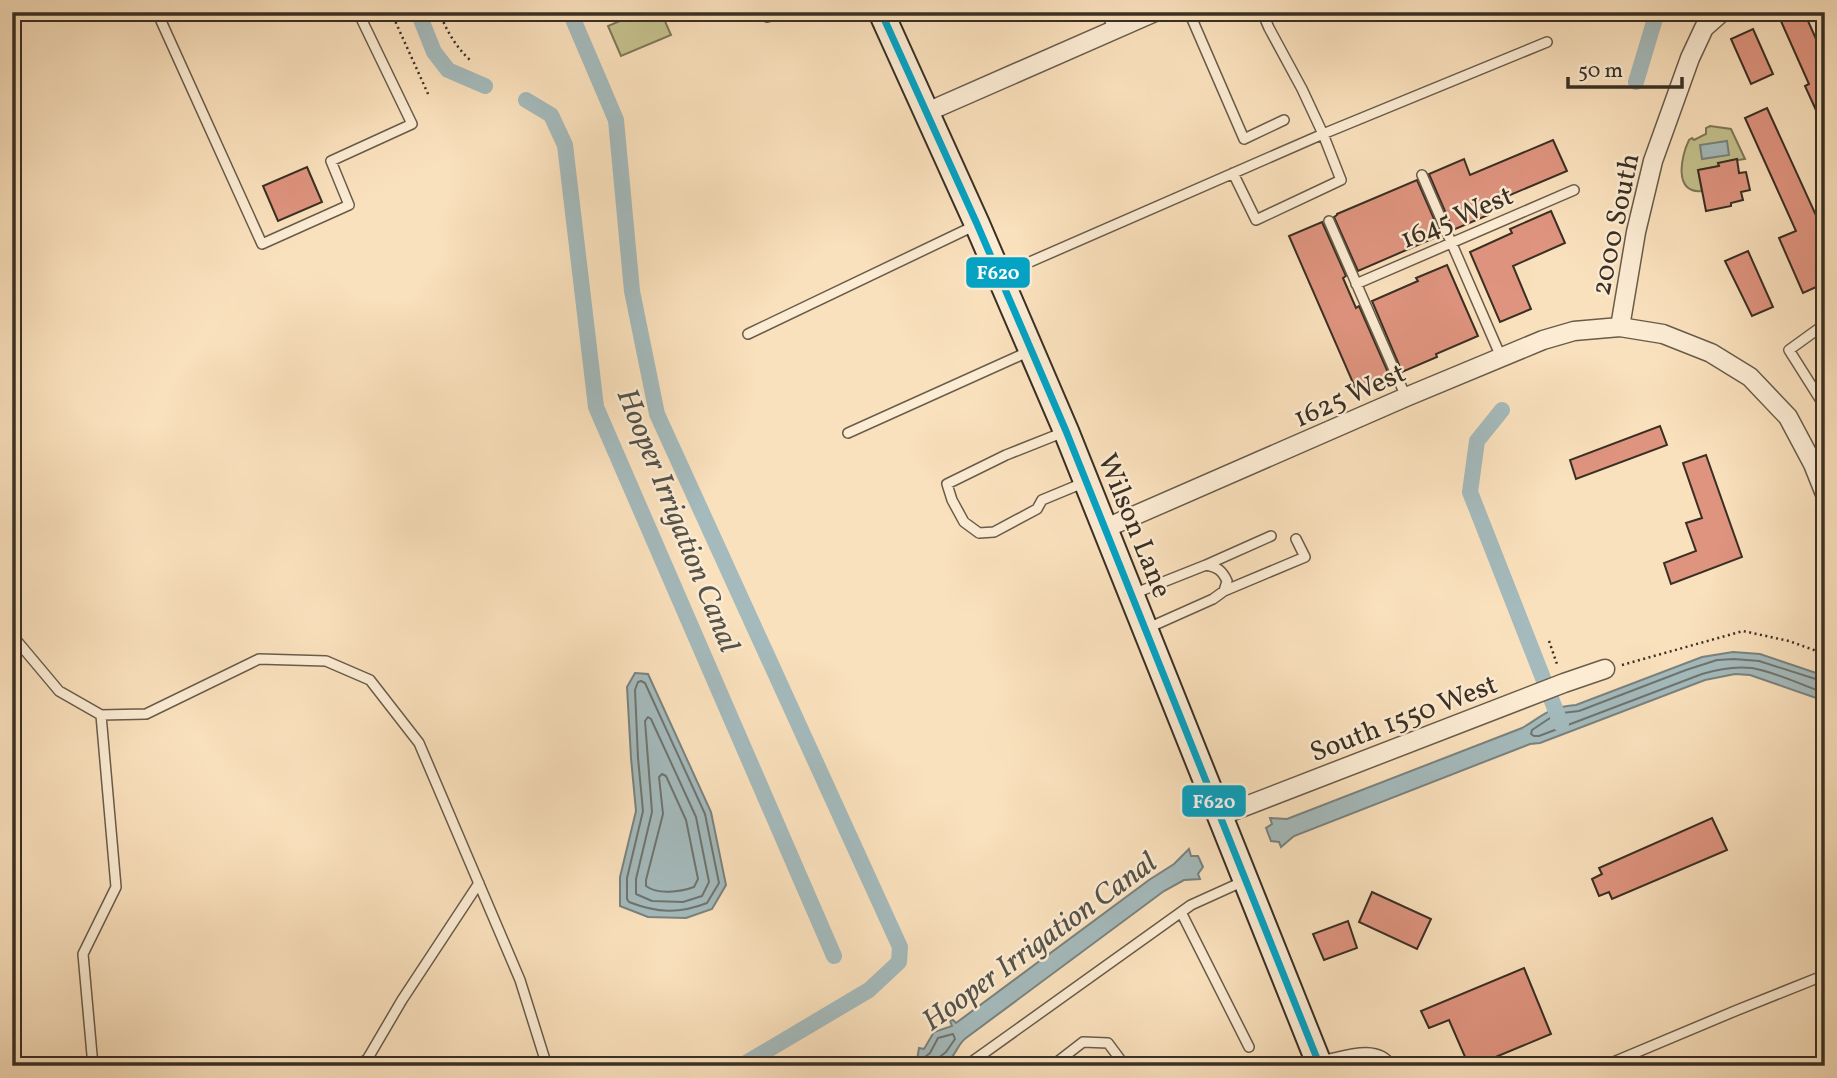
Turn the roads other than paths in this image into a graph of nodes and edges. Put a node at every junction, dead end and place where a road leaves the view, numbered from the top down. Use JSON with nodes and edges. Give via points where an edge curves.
{"nodes":[{"id":1,"x":157,"y":12,"type":"edge"},
{"id":2,"x":358,"y":12,"type":"edge"},
{"id":3,"x":788,"y":12,"type":"edge"},
{"id":4,"x":881,"y":12,"type":"edge"},
{"id":5,"x":1106,"y":12,"type":"edge"},
{"id":6,"x":1155,"y":12,"type":"edge"},
{"id":7,"x":1189,"y":12,"type":"edge"},
{"id":8,"x":1262,"y":12,"type":"edge"},
{"id":9,"x":1722,"y":12,"type":"edge"},
{"id":10,"x":767,"y":18,"type":"dead end"},
{"id":11,"x":1114,"y":30,"type":"junction"},
{"id":12,"x":1547,"y":41,"type":"dead end"},
{"id":13,"x":927,"y":111,"type":"junction"},
{"id":14,"x":1284,"y":120,"type":"dead end"},
{"id":15,"x":1322,"y":134,"type":"junction"},
{"id":16,"x":1233,"y":173,"type":"junction"},
{"id":17,"x":1422,"y":175,"type":"dead end"},
{"id":18,"x":1574,"y":190,"type":"dead end"},
{"id":19,"x":1329,"y":221,"type":"dead end"},
{"id":20,"x":977,"y":224,"type":"junction"},
{"id":21,"x":1452,"y":243,"type":"junction"},
{"id":22,"x":1000,"y":275,"type":"junction"},
{"id":23,"x":1356,"y":284,"type":"junction"},
{"id":24,"x":1825,"y":324,"type":"edge"},
{"id":25,"x":1620,"y":327,"type":"junction"},
{"id":26,"x":748,"y":334,"type":"dead end"},
{"id":27,"x":1032,"y":350,"type":"junction"},
{"id":28,"x":1501,"y":357,"type":"junction"},
{"id":29,"x":1406,"y":397,"type":"junction"},
{"id":30,"x":1825,"y":407,"type":"edge"},
{"id":31,"x":1066,"y":431,"type":"junction"},
{"id":32,"x":848,"y":433,"type":"dead end"},
{"id":33,"x":1819,"y":462,"type":"edge"},
{"id":34,"x":1087,"y":482,"type":"junction"},
{"id":35,"x":1825,"y":494,"type":"edge"},
{"id":36,"x":1105,"y":528,"type":"junction"},
{"id":37,"x":1271,"y":536,"type":"dead end"},
{"id":38,"x":1296,"y":538,"type":"dead end"},
{"id":39,"x":1206,"y":565,"type":"junction"},
{"id":40,"x":1224,"y":592,"type":"junction"},
{"id":41,"x":1132,"y":595,"type":"junction"},
{"id":42,"x":1146,"y":628,"type":"junction"},
{"id":43,"x":12,"y":635,"type":"edge"},
{"id":44,"x":1605,"y":669,"type":"road end"},
{"id":45,"x":101,"y":715,"type":"junction"},
{"id":46,"x":1220,"y":816,"type":"junction"},
{"id":47,"x":1246,"y":881,"type":"junction"},
{"id":48,"x":479,"y":883,"type":"junction"},
{"id":49,"x":1181,"y":912,"type":"junction"},
{"id":50,"x":1825,"y":975,"type":"edge"},
{"id":51,"x":1249,"y":1047,"type":"dead end"},
{"id":52,"x":1317,"y":1064,"type":"edge"},
{"id":53,"x":93,"y":1066,"type":"edge"},
{"id":54,"x":359,"y":1066,"type":"edge"},
{"id":55,"x":547,"y":1066,"type":"edge"},
{"id":56,"x":966,"y":1066,"type":"edge"},
{"id":57,"x":1052,"y":1066,"type":"edge"},
{"id":58,"x":1125,"y":1066,"type":"edge"},
{"id":59,"x":1392,"y":1066,"type":"edge"},
{"id":60,"x":1605,"y":1066,"type":"edge"}],
"edges":[{"from":1,"to":2,"type":"lane","via":[[262,244],[349,205],[331,162],[412,124]]},
{"from":3,"to":10,"type":"lane"},
{"from":4,"to":13,"type":"main road","name":"Wilson Lane"},
{"from":5,"to":11,"type":"lane"},
{"from":6,"to":11,"type":"street"},
{"from":7,"to":14,"type":"lane","via":[[1244,139]]},
{"from":8,"to":15,"type":"lane"},
{"from":9,"to":25,"type":"street","name":"2000 South","via":[[1704,28],[1689,58],[1653,161]]},
{"from":11,"to":13,"type":"street"},
{"from":12,"to":15,"type":"lane"},
{"from":13,"to":20,"type":"main road","name":"Wilson Lane"},
{"from":15,"to":16,"type":"lane"},
{"from":15,"to":16,"type":"lane","via":[[1342,180],[1256,220]]},
{"from":16,"to":22,"type":"lane"},
{"from":17,"to":21,"type":"lane"},
{"from":18,"to":21,"type":"lane","name":"1645 West"},
{"from":19,"to":23,"type":"lane"},
{"from":20,"to":22,"type":"main road","name":"Wilson Lane"},
{"from":20,"to":26,"type":"lane"},
{"from":21,"to":23,"type":"lane","name":"1645 West"},
{"from":21,"to":28,"type":"lane"},
{"from":22,"to":27,"type":"main road","name":"Wilson Lane"},
{"from":23,"to":29,"type":"lane"},
{"from":24,"to":30,"type":"lane","via":[[1789,350]]},
{"from":25,"to":28,"type":"street","name":"1625 West","via":[[1574,331]]},
{"from":25,"to":33,"type":"street","name":"2000 South","via":[[1663,334],[1711,353],[1750,377],[1788,417]]},
{"from":27,"to":31,"type":"main road","name":"Wilson Lane"},
{"from":27,"to":32,"type":"lane"},
{"from":28,"to":29,"type":"street","name":"1625 West"},
{"from":29,"to":36,"type":"street","name":"1625 West"},
{"from":31,"to":34,"type":"main road","name":"Wilson Lane"},
{"from":31,"to":34,"type":"lane","via":[[947,484],[952,500],[964,522],[979,533],[994,532],[1037,509],[1042,499]]},
{"from":33,"to":35,"type":"street","name":"2000 South"},
{"from":34,"to":36,"type":"main road","name":"Wilson Lane"},
{"from":36,"to":41,"type":"main road","name":"Wilson Lane"},
{"from":37,"to":39,"type":"lane"},
{"from":38,"to":40,"type":"lane","via":[[1305,557]]},
{"from":39,"to":40,"type":"lane","via":[[1223,572],[1227,581]]},
{"from":39,"to":41,"type":"lane"},
{"from":40,"to":42,"type":"lane"},
{"from":41,"to":42,"type":"main road","name":"Wilson Lane"},
{"from":42,"to":46,"type":"main road","name":"Wilson Lane"},
{"from":43,"to":45,"type":"lane","via":[[59,691]]},
{"from":44,"to":46,"type":"street","name":"South 1550 West"},
{"from":45,"to":48,"type":"lane","via":[[146,714],[259,659],[326,661],[370,680],[419,743]]},
{"from":45,"to":53,"type":"lane","via":[[116,887],[83,954]]},
{"from":46,"to":47,"type":"main road","name":"Wilson Lane"},
{"from":47,"to":49,"type":"lane"},
{"from":47,"to":52,"type":"main road","name":"Wilson Lane"},
{"from":48,"to":54,"type":"lane"},
{"from":48,"to":55,"type":"lane","via":[[520,980]]},
{"from":49,"to":51,"type":"lane"},
{"from":49,"to":56,"type":"lane"},
{"from":50,"to":60,"type":"lane"},
{"from":52,"to":59,"type":"lane","via":[[1371,1051]]},
{"from":57,"to":58,"type":"lane","via":[[1083,1042],[1096,1042],[1108,1043]]}]}
